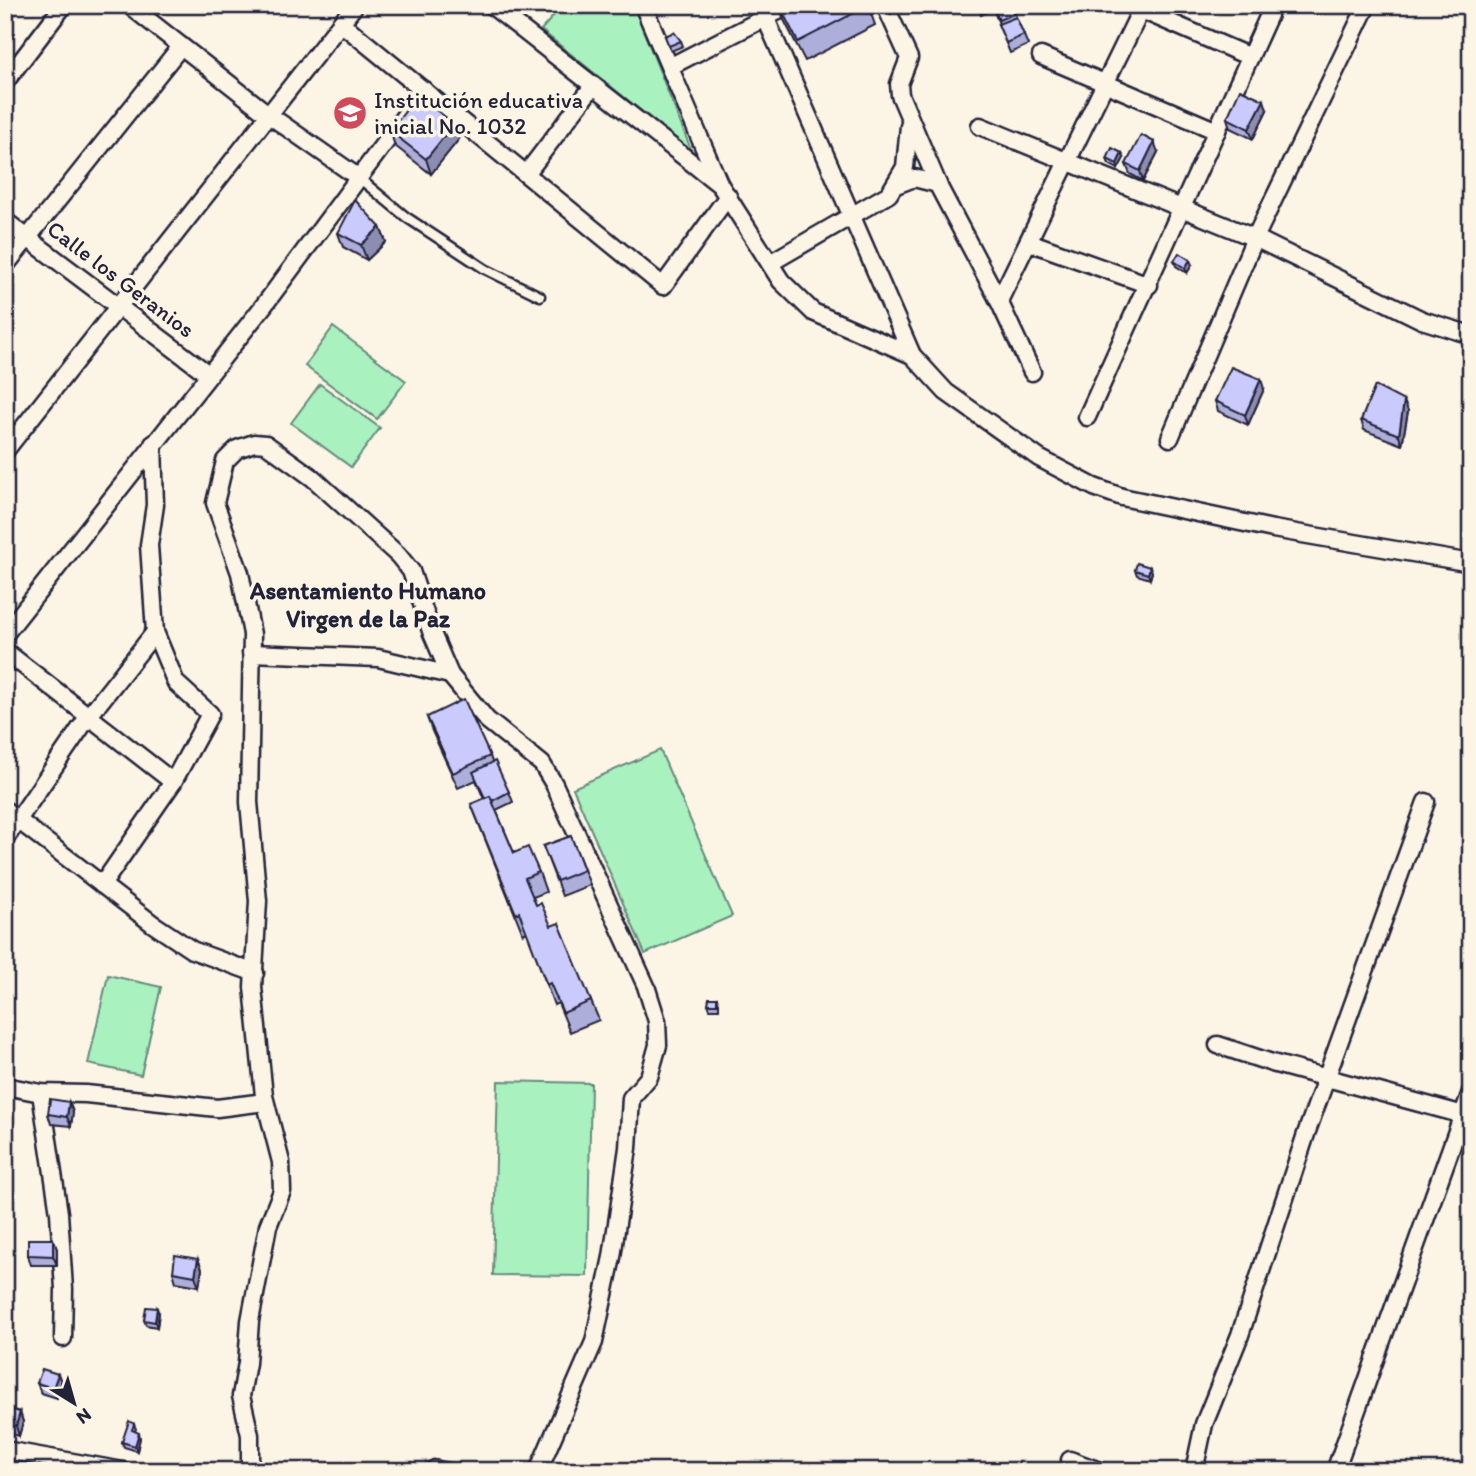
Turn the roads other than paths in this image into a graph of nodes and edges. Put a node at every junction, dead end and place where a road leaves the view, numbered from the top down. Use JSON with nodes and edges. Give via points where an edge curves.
{"nodes":[{"id":1,"x":64,"y":5,"type":"edge"},
{"id":2,"x":129,"y":5,"type":"edge"},
{"id":3,"x":355,"y":5,"type":"edge"},
{"id":4,"x":491,"y":5,"type":"edge"},
{"id":5,"x":643,"y":5,"type":"edge"},
{"id":6,"x":790,"y":5,"type":"edge"},
{"id":7,"x":885,"y":5,"type":"edge"},
{"id":8,"x":1367,"y":5,"type":"edge"},
{"id":9,"x":1136,"y":8,"type":"edge"},
{"id":10,"x":763,"y":12,"type":"edge"},
{"id":11,"x":1269,"y":15,"type":"dead end"},
{"id":12,"x":341,"y":23,"type":"junction"},
{"id":13,"x":181,"y":46,"type":"junction"},
{"id":14,"x":1041,"y":56,"type":"dead end"},
{"id":15,"x":1250,"y":57,"type":"junction"},
{"id":16,"x":670,"y":66,"type":"junction"},
{"id":17,"x":5,"y":82,"type":"edge"},
{"id":18,"x":1105,"y":85,"type":"junction"},
{"id":19,"x":593,"y":86,"type":"junction"},
{"id":20,"x":424,"y":90,"type":"junction"},
{"id":21,"x":269,"y":115,"type":"junction"},
{"id":22,"x":909,"y":117,"type":"junction"},
{"id":23,"x":980,"y":126,"type":"dead end"},
{"id":24,"x":1217,"y":131,"type":"junction"},
{"id":25,"x":1067,"y":162,"type":"junction"},
{"id":26,"x":526,"y":174,"type":"junction"},
{"id":27,"x":359,"y":178,"type":"junction"},
{"id":28,"x":938,"y":184,"type":"junction"},
{"id":29,"x":896,"y":185,"type":"junction"},
{"id":30,"x":724,"y":191,"type":"junction"},
{"id":31,"x":1181,"y":210,"type":"junction"},
{"id":32,"x":854,"y":216,"type":"junction"},
{"id":33,"x":5,"y":221,"type":"edge"},
{"id":34,"x":28,"y":237,"type":"junction"},
{"id":35,"x":1255,"y":239,"type":"junction"},
{"id":36,"x":1029,"y":242,"type":"junction"},
{"id":37,"x":770,"y":262,"type":"junction"},
{"id":38,"x":5,"y":266,"type":"edge"},
{"id":39,"x":1149,"y":285,"type":"junction"},
{"id":40,"x":540,"y":296,"type":"dead end"},
{"id":41,"x":999,"y":301,"type":"junction"},
{"id":42,"x":119,"y":306,"type":"junction"},
{"id":43,"x":1471,"y":335,"type":"edge"},
{"id":44,"x":912,"y":355,"type":"junction"},
{"id":45,"x":1032,"y":372,"type":"dead end"},
{"id":46,"x":208,"y":374,"type":"junction"},
{"id":47,"x":1087,"y":417,"type":"dead end"},
{"id":48,"x":1171,"y":439,"type":"dead end"},
{"id":49,"x":153,"y":444,"type":"junction"},
{"id":50,"x":5,"y":451,"type":"edge"},
{"id":51,"x":1471,"y":563,"type":"edge"},
{"id":52,"x":155,"y":632,"type":"junction"},
{"id":53,"x":5,"y":634,"type":"edge"},
{"id":54,"x":5,"y":651,"type":"edge"},
{"id":55,"x":251,"y":653,"type":"junction"},
{"id":56,"x":450,"y":675,"type":"junction"},
{"id":57,"x":88,"y":717,"type":"junction"},
{"id":58,"x":173,"y":782,"type":"junction"},
{"id":59,"x":1426,"y":802,"type":"dead end"},
{"id":60,"x":12,"y":814,"type":"edge"},
{"id":61,"x":5,"y":839,"type":"edge"},
{"id":62,"x":102,"y":886,"type":"junction"},
{"id":63,"x":255,"y":973,"type":"junction"},
{"id":64,"x":1218,"y":1045,"type":"dead end"},
{"id":65,"x":1326,"y":1078,"type":"junction"},
{"id":66,"x":5,"y":1086,"type":"edge"},
{"id":67,"x":1471,"y":1092,"type":"edge"},
{"id":68,"x":41,"y":1093,"type":"junction"},
{"id":69,"x":265,"y":1102,"type":"junction"},
{"id":70,"x":1467,"y":1115,"type":"edge"},
{"id":71,"x":64,"y":1338,"type":"dead end"},
{"id":72,"x":5,"y":1450,"type":"edge"},
{"id":73,"x":33,"y":1454,"type":"junction"},
{"id":74,"x":1070,"y":1461,"type":"dead end"},
{"id":75,"x":38,"y":1471,"type":"edge"},
{"id":76,"x":123,"y":1471,"type":"edge"},
{"id":77,"x":250,"y":1471,"type":"edge"},
{"id":78,"x":424,"y":1471,"type":"edge"},
{"id":79,"x":464,"y":1471,"type":"edge"},
{"id":80,"x":538,"y":1471,"type":"edge"},
{"id":81,"x":1100,"y":1471,"type":"edge"},
{"id":82,"x":1194,"y":1471,"type":"edge"},
{"id":83,"x":1335,"y":1471,"type":"edge"}],
"edges":[{"from":1,"to":17,"type":"street"},
{"from":2,"to":13,"type":"street"},
{"from":3,"to":12,"type":"street"},
{"from":4,"to":19,"type":"street"},
{"from":5,"to":16,"type":"street"},
{"from":6,"to":10,"type":"street"},
{"from":7,"to":22,"type":"street","via":[[909,58],[899,84]]},
{"from":8,"to":35,"type":"street"},
{"from":9,"to":15,"type":"street"},
{"from":9,"to":18,"type":"street"},
{"from":10,"to":16,"type":"street"},
{"from":10,"to":32,"type":"street"},
{"from":11,"to":15,"type":"street"},
{"from":12,"to":20,"type":"street"},
{"from":12,"to":21,"type":"street"},
{"from":13,"to":21,"type":"street"},
{"from":13,"to":34,"type":"street"},
{"from":14,"to":18,"type":"street"},
{"from":15,"to":24,"type":"street"},
{"from":16,"to":30,"type":"street"},
{"from":18,"to":24,"type":"street"},
{"from":18,"to":25,"type":"street"},
{"from":19,"to":26,"type":"street"},
{"from":19,"to":30,"type":"street"},
{"from":20,"to":26,"type":"street"},
{"from":20,"to":27,"type":"street"},
{"from":21,"to":27,"type":"street"},
{"from":21,"to":42,"type":"street"},
{"from":22,"to":28,"type":"street"},
{"from":22,"to":29,"type":"street","via":[[910,145]]},
{"from":23,"to":25,"type":"street"},
{"from":24,"to":31,"type":"street"},
{"from":25,"to":31,"type":"street"},
{"from":25,"to":36,"type":"street"},
{"from":26,"to":30,"type":"street","via":[[663,286]]},
{"from":27,"to":40,"type":"lane","via":[[406,217],[485,269]]},
{"from":27,"to":46,"type":"street"},
{"from":28,"to":29,"type":"street","via":[[914,178]]},
{"from":28,"to":41,"type":"street"},
{"from":29,"to":32,"type":"street"},
{"from":30,"to":37,"type":"street"},
{"from":31,"to":35,"type":"street"},
{"from":31,"to":39,"type":"street"},
{"from":32,"to":37,"type":"street"},
{"from":32,"to":44,"type":"street"},
{"from":33,"to":34,"type":"street","name":"Calle los Geranios"},
{"from":34,"to":38,"type":"street"},
{"from":34,"to":42,"type":"street","name":"Calle los Geranios"},
{"from":35,"to":43,"type":"street","via":[[1422,320]]},
{"from":35,"to":48,"type":"street"},
{"from":36,"to":39,"type":"street"},
{"from":36,"to":41,"type":"street"},
{"from":37,"to":44,"type":"street","via":[[781,281],[813,312]]},
{"from":39,"to":47,"type":"street"},
{"from":41,"to":45,"type":"street"},
{"from":42,"to":46,"type":"street","name":"Calle los Geranios"},
{"from":42,"to":50,"type":"street"},
{"from":44,"to":51,"type":"street","via":[[946,392],[1039,458],[1094,487],[1273,529]]},
{"from":46,"to":49,"type":"street"},
{"from":49,"to":52,"type":"street","via":[[155,505],[149,545]]},
{"from":49,"to":53,"type":"street"},
{"from":52,"to":57,"type":"street"},
{"from":52,"to":58,"type":"street","via":[[176,683],[210,714]]},
{"from":54,"to":57,"type":"street"},
{"from":55,"to":56,"type":"street","via":[[378,658]]},
{"from":55,"to":56,"type":"street","via":[[252,634],[240,573],[215,503],[225,461],[237,449],[254,443],[267,444],[313,478],[398,555],[411,571]]},
{"from":55,"to":63,"type":"street","via":[[249,802],[258,901]]},
{"from":56,"to":80,"type":"street","via":[[487,720],[541,764],[554,784],[646,986],[657,1021],[658,1045],[649,1077],[631,1098],[612,1257],[594,1342]]},
{"from":57,"to":58,"type":"street"},
{"from":57,"to":60,"type":"street"},
{"from":58,"to":62,"type":"street"},
{"from":59,"to":65,"type":"street"},
{"from":60,"to":61,"type":"street"},
{"from":60,"to":62,"type":"street"},
{"from":62,"to":63,"type":"street","via":[[192,950]]},
{"from":63,"to":69,"type":"street"},
{"from":64,"to":65,"type":"street"},
{"from":65,"to":70,"type":"street"},
{"from":65,"to":82,"type":"street","via":[[1240,1335],[1204,1424]]},
{"from":66,"to":68,"type":"street"},
{"from":67,"to":70,"type":"street"},
{"from":68,"to":69,"type":"street","via":[[217,1108]]},
{"from":68,"to":71,"type":"street","via":[[59,1213]]},
{"from":69,"to":77,"type":"street","via":[[281,1162],[282,1191],[268,1226],[241,1396],[250,1435]]},
{"from":70,"to":83,"type":"street"},
{"from":72,"to":73,"type":"street"},
{"from":73,"to":75,"type":"street"},
{"from":73,"to":76,"type":"street"},
{"from":74,"to":81,"type":"street"},
{"from":78,"to":79,"type":"lane","via":[[434,1465]]}]}
